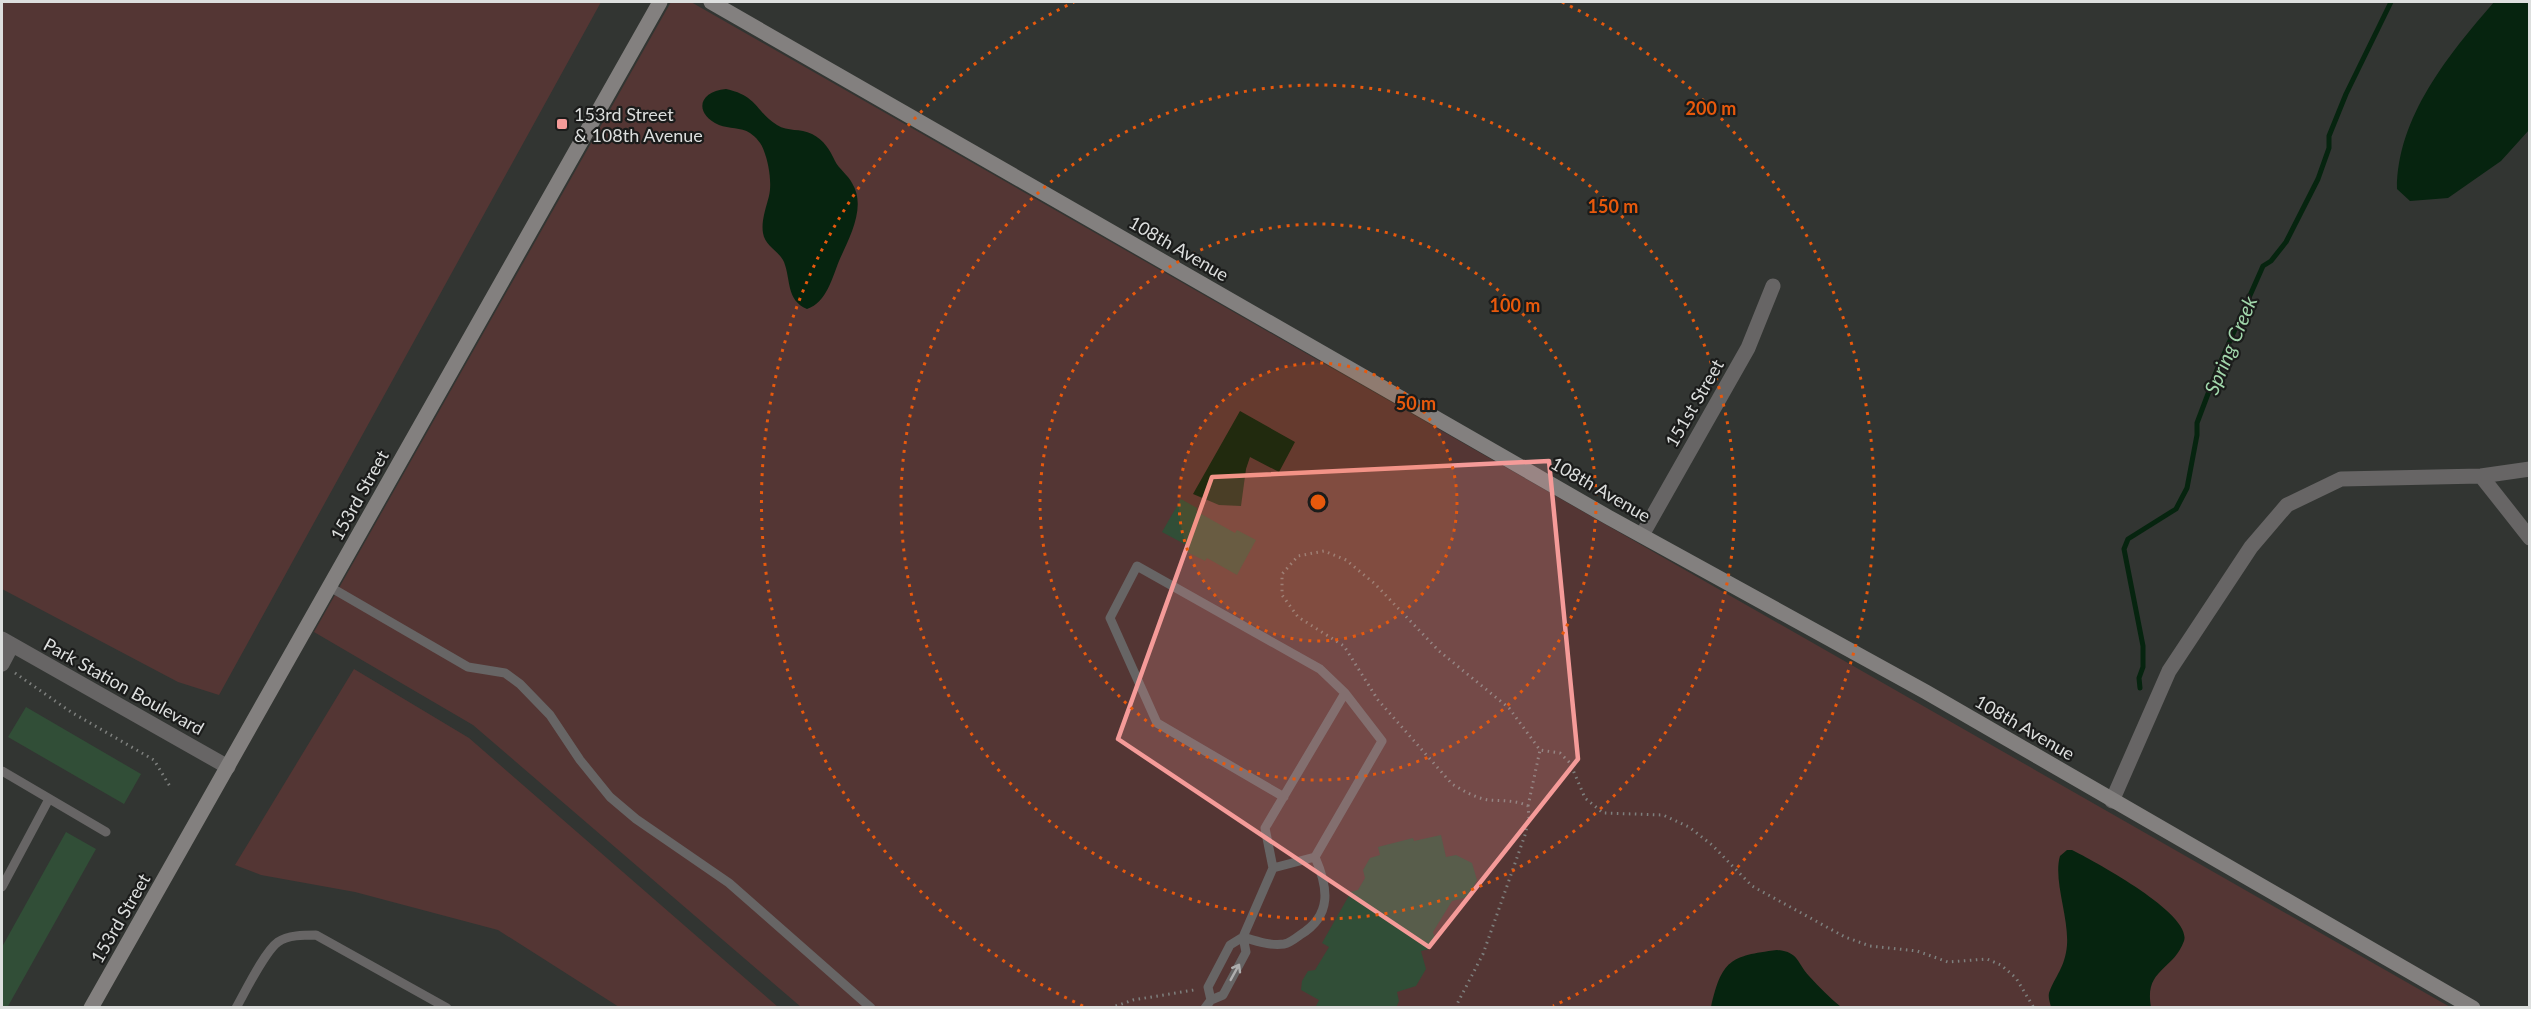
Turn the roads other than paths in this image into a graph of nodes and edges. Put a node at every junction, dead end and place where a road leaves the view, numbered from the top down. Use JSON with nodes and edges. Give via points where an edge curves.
{"nodes":[{"id":1,"x":660,"y":2,"type":"edge"},
{"id":2,"x":711,"y":2,"type":"edge"},
{"id":3,"x":1773,"y":286,"type":"dead end"},
{"id":4,"x":2529,"y":468,"type":"edge"},
{"id":5,"x":2481,"y":476,"type":"junction"},
{"id":6,"x":1642,"y":535,"type":"junction"},
{"id":7,"x":2529,"y":538,"type":"edge"},
{"id":8,"x":330,"y":587,"type":"junction"},
{"id":9,"x":7,"y":642,"type":"edge"},
{"id":10,"x":2,"y":664,"type":"edge"},
{"id":11,"x":1345,"y":693,"type":"junction"},
{"id":12,"x":228,"y":767,"type":"junction"},
{"id":13,"x":2,"y":771,"type":"edge"},
{"id":14,"x":1284,"y":797,"type":"junction"},
{"id":15,"x":49,"y":799,"type":"junction"},
{"id":16,"x":2112,"y":801,"type":"junction"},
{"id":17,"x":106,"y":832,"type":"dead end"},
{"id":18,"x":1315,"y":857,"type":"junction"},
{"id":19,"x":1273,"y":868,"type":"junction"},
{"id":20,"x":2,"y":887,"type":"edge"},
{"id":21,"x":1243,"y":938,"type":"junction"},
{"id":22,"x":1208,"y":1004,"type":"edge"},
{"id":23,"x":91,"y":1008,"type":"edge"},
{"id":24,"x":236,"y":1008,"type":"edge"},
{"id":25,"x":447,"y":1008,"type":"edge"},
{"id":26,"x":871,"y":1008,"type":"edge"},
{"id":27,"x":2473,"y":1008,"type":"edge"}],
"edges":[{"from":1,"to":8,"type":"street","name":"153rd Street"},
{"from":2,"to":6,"type":"street","name":"108th Avenue"},
{"from":3,"to":6,"type":"street","name":"151st Street","via":[[1748,348]]},
{"from":4,"to":5,"type":"street"},
{"from":5,"to":7,"type":"street"},
{"from":5,"to":16,"type":"street","via":[[2341,479],[2287,505],[2251,547],[2169,671]]},
{"from":6,"to":16,"type":"street","name":"108th Avenue","via":[[1926,692]]},
{"from":8,"to":12,"type":"street","name":"153rd Street"},
{"from":8,"to":26,"type":"lane","via":[[468,667],[505,673],[520,684],[550,715],[610,797],[729,883]]},
{"from":9,"to":10,"type":"street"},
{"from":9,"to":12,"type":"street","name":"Park Station Boulevard"},
{"from":11,"to":14,"type":"lane"},
{"from":11,"to":14,"type":"lane","via":[[1320,669],[1137,566],[1110,618],[1157,723]]},
{"from":11,"to":18,"type":"lane","via":[[1382,741]]},
{"from":12,"to":23,"type":"street","name":"153rd Street"},
{"from":13,"to":15,"type":"lane"},
{"from":14,"to":19,"type":"lane","via":[[1265,828]]},
{"from":15,"to":17,"type":"lane"},
{"from":15,"to":20,"type":"lane"},
{"from":16,"to":27,"type":"street","name":"108th Avenue"},
{"from":18,"to":19,"type":"lane"},
{"from":18,"to":21,"type":"lane","via":[[1325,879],[1325,900],[1320,916],[1307,931],[1286,944]]},
{"from":19,"to":21,"type":"lane"},
{"from":21,"to":22,"type":"lane","via":[[1230,945],[1208,987]]},
{"from":22,"to":21,"type":"lane","one_way":true,"via":[[1223,995],[1246,952]]},
{"from":24,"to":25,"type":"lane","via":[[278,942],[316,935]]}]}
